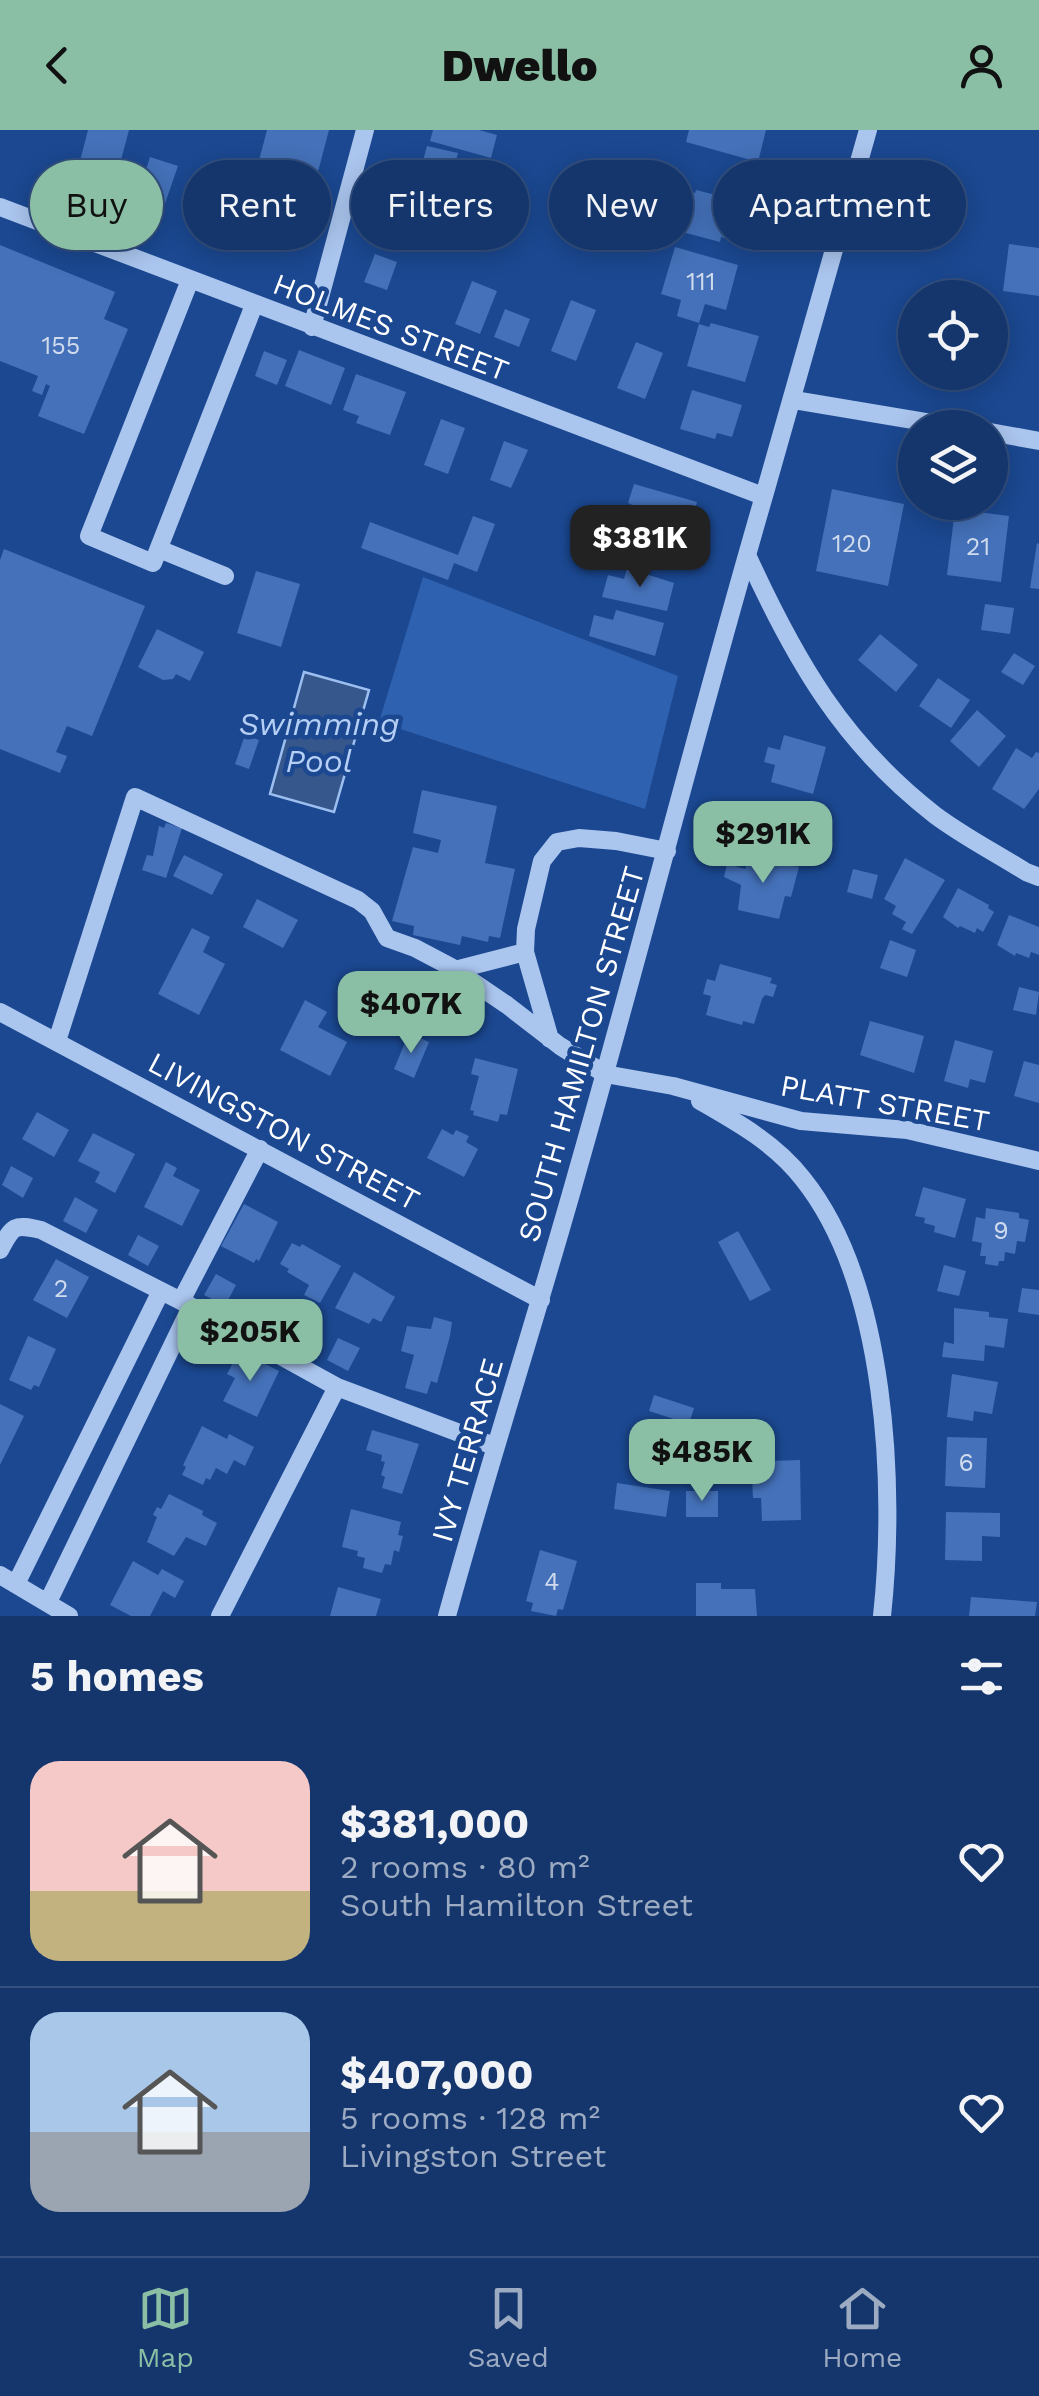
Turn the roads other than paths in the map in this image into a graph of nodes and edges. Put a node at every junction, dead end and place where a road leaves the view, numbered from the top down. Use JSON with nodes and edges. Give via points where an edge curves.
{"nodes":[{"id":1,"x":365,"y":130,"type":"edge"},
{"id":2,"x":868,"y":130,"type":"edge"},
{"id":3,"x":0,"y":207,"type":"edge"},
{"id":4,"x":190,"y":280,"type":"junction"},
{"id":5,"x":254,"y":304,"type":"junction"},
{"id":6,"x":312,"y":327,"type":"junction"},
{"id":7,"x":794,"y":400,"type":"junction"},
{"id":8,"x":898,"y":417,"type":"edge"},
{"id":9,"x":1008,"y":435,"type":"edge"},
{"id":10,"x":1039,"y":440,"type":"edge"},
{"id":11,"x":764,"y":496,"type":"junction"},
{"id":12,"x":159,"y":550,"type":"junction"},
{"id":13,"x":748,"y":557,"type":"junction"},
{"id":14,"x":225,"y":576,"type":"dead end"},
{"id":15,"x":666,"y":851,"type":"junction"},
{"id":16,"x":1039,"y":877,"type":"edge"},
{"id":17,"x":525,"y":952,"type":"junction"},
{"id":18,"x":455,"y":970,"type":"junction"},
{"id":19,"x":0,"y":1012,"type":"edge"},
{"id":20,"x":550,"y":1038,"type":"junction"},
{"id":21,"x":57,"y":1041,"type":"junction"},
{"id":22,"x":605,"y":1074,"type":"junction"},
{"id":23,"x":673,"y":1086,"type":"junction"},
{"id":24,"x":260,"y":1149,"type":"junction"},
{"id":25,"x":1039,"y":1161,"type":"edge"},
{"id":26,"x":0,"y":1250,"type":"edge"},
{"id":27,"x":161,"y":1292,"type":"junction"},
{"id":28,"x":541,"y":1300,"type":"junction"},
{"id":29,"x":186,"y":1304,"type":"junction"},
{"id":30,"x":336,"y":1387,"type":"junction"},
{"id":31,"x":494,"y":1446,"type":"junction"},
{"id":32,"x":8,"y":1580,"type":"edge"},
{"id":33,"x":48,"y":1602,"type":"junction"},
{"id":34,"x":69,"y":1616,"type":"edge"},
{"id":35,"x":220,"y":1616,"type":"edge"},
{"id":36,"x":447,"y":1616,"type":"edge"},
{"id":37,"x":882,"y":1616,"type":"edge"}],
"edges":[{"from":1,"to":6,"type":"street"},
{"from":2,"to":7,"type":"street","name":"SOUTH HAMILTON STREET"},
{"from":3,"to":4,"type":"street","name":"HOLMES STREET"},
{"from":4,"to":5,"type":"street","name":"HOLMES STREET"},
{"from":4,"to":12,"type":"street","via":[[89,536],[154,562]]},
{"from":5,"to":6,"type":"street","name":"HOLMES STREET"},
{"from":5,"to":12,"type":"street"},
{"from":6,"to":11,"type":"street","name":"HOLMES STREET"},
{"from":7,"to":8,"type":"street"},
{"from":7,"to":11,"type":"street","name":"SOUTH HAMILTON STREET"},
{"from":9,"to":10,"type":"street"},
{"from":11,"to":13,"type":"street","name":"SOUTH HAMILTON STREET"},
{"from":12,"to":14,"type":"street"},
{"from":13,"to":15,"type":"street","name":"SOUTH HAMILTON STREET"},
{"from":13,"to":16,"type":"street","via":[[808,677],[863,748],[935,815]]},
{"from":15,"to":17,"type":"street","via":[[579,838],[557,842],[542,861]]},
{"from":15,"to":22,"type":"street","name":"SOUTH HAMILTON STREET"},
{"from":17,"to":18,"type":"street"},
{"from":17,"to":20,"type":"street"},
{"from":18,"to":20,"type":"street"},
{"from":18,"to":21,"type":"street","via":[[387,938],[358,900],[135,796]]},
{"from":19,"to":21,"type":"street","name":"LIVINGSTON STREET"},
{"from":20,"to":22,"type":"street"},
{"from":21,"to":24,"type":"street","name":"LIVINGSTON STREET"},
{"from":22,"to":23,"type":"street","name":"PLATT STREET"},
{"from":22,"to":28,"type":"street","name":"SOUTH HAMILTON STREET"},
{"from":23,"to":25,"type":"street","name":"PLATT STREET","via":[[801,1121],[907,1130]]},
{"from":23,"to":37,"type":"street","via":[[750,1129],[802,1178],[829,1218],[854,1278],[884,1440],[889,1533]]},
{"from":24,"to":28,"type":"street","name":"LIVINGSTON STREET"},
{"from":24,"to":29,"type":"street"},
{"from":26,"to":27,"type":"street","via":[[11,1229],[42,1230]]},
{"from":27,"to":29,"type":"street"},
{"from":27,"to":32,"type":"street"},
{"from":28,"to":31,"type":"street","name":"IVY TERRACE"},
{"from":29,"to":30,"type":"street"},
{"from":29,"to":33,"type":"street"},
{"from":30,"to":31,"type":"street"},
{"from":30,"to":35,"type":"street"},
{"from":31,"to":36,"type":"street","name":"IVY TERRACE"},
{"from":32,"to":33,"type":"street"},
{"from":33,"to":34,"type":"street"}]}
